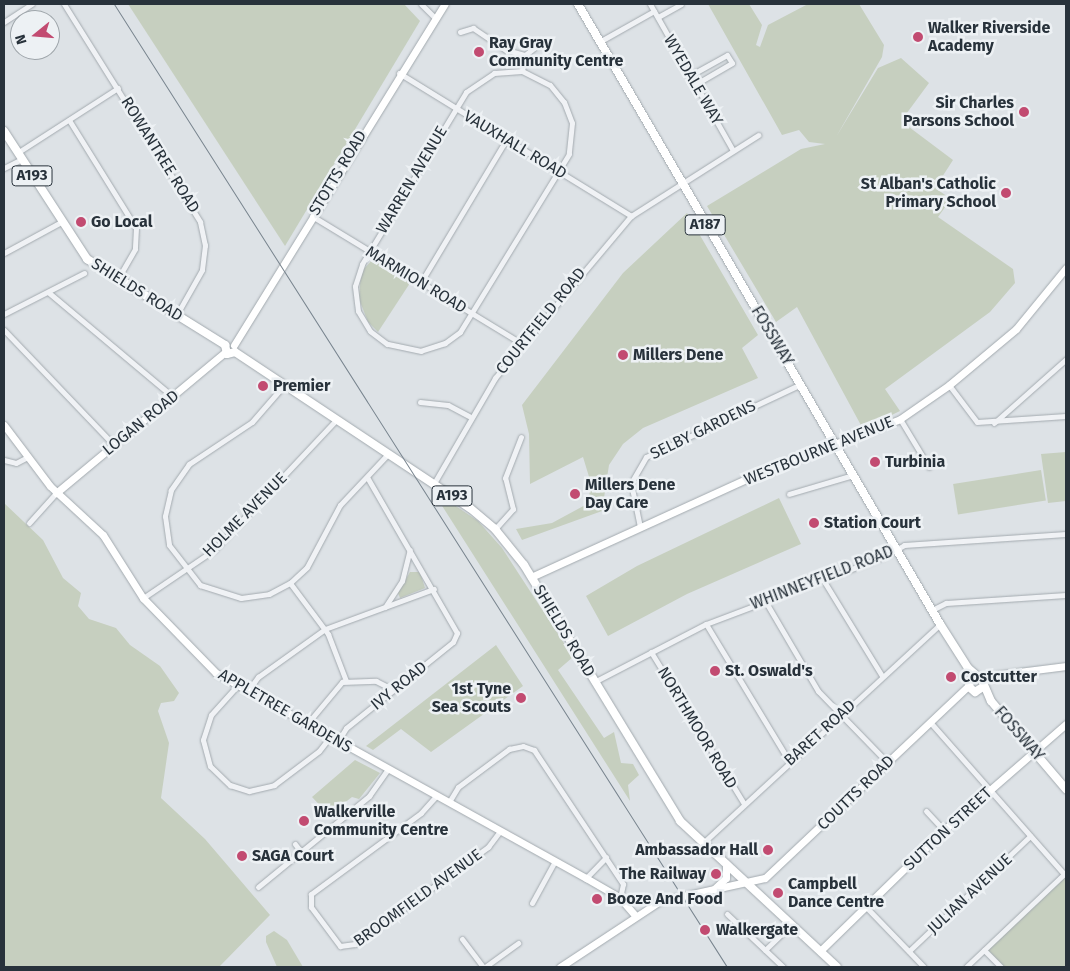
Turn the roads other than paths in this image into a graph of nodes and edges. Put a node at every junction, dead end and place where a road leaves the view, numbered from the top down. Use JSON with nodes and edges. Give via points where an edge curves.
{"nodes":[{"id":1,"x":32,"y":4,"type":"edge"},
{"id":2,"x":64,"y":4,"type":"edge"},
{"id":3,"x":421,"y":4,"type":"edge"},
{"id":4,"x":445,"y":4,"type":"edge"},
{"id":5,"x":578,"y":4,"type":"edge"},
{"id":6,"x":651,"y":4,"type":"edge"},
{"id":7,"x":682,"y":4,"type":"edge"},
{"id":8,"x":654,"y":11,"type":"junction"},
{"id":9,"x":658,"y":17,"type":"junction"},
{"id":10,"x":436,"y":18,"type":"junction"},
{"id":11,"x":4,"y":22,"type":"edge"},
{"id":12,"x":460,"y":32,"type":"dead end"},
{"id":13,"x":543,"y":41,"type":"dead end"},
{"id":14,"x":599,"y":42,"type":"junction"},
{"id":15,"x":525,"y":55,"type":"junction"},
{"id":16,"x":522,"y":71,"type":"junction"},
{"id":17,"x":399,"y":73,"type":"junction"},
{"id":18,"x":690,"y":75,"type":"junction"},
{"id":19,"x":696,"y":84,"type":"junction"},
{"id":20,"x":118,"y":88,"type":"junction"},
{"id":21,"x":455,"y":108,"type":"junction"},
{"id":22,"x":69,"y":120,"type":"junction"},
{"id":23,"x":4,"y":131,"type":"edge"},
{"id":24,"x":758,"y":136,"type":"dead end"},
{"id":25,"x":506,"y":140,"type":"junction"},
{"id":26,"x":732,"y":149,"type":"junction"},
{"id":27,"x":19,"y":156,"type":"junction"},
{"id":28,"x":4,"y":168,"type":"edge"},
{"id":29,"x":559,"y":172,"type":"junction"},
{"id":30,"x":680,"y":182,"type":"junction"},
{"id":31,"x":312,"y":216,"type":"junction"},
{"id":32,"x":631,"y":216,"type":"junction"},
{"id":33,"x":61,"y":222,"type":"junction"},
{"id":34,"x":369,"y":251,"type":"junction"},
{"id":35,"x":4,"y":254,"type":"edge"},
{"id":36,"x":1066,"y":268,"type":"edge"},
{"id":37,"x":84,"y":273,"type":"dead end"},
{"id":38,"x":116,"y":281,"type":"junction"},
{"id":39,"x":421,"y":282,"type":"junction"},
{"id":40,"x":48,"y":292,"type":"junction"},
{"id":41,"x":4,"y":314,"type":"edge"},
{"id":42,"x":472,"y":314,"type":"junction"},
{"id":43,"x":176,"y":316,"type":"junction"},
{"id":44,"x":4,"y":330,"type":"edge"},
{"id":45,"x":521,"y":343,"type":"junction"},
{"id":46,"x":230,"y":348,"type":"junction"},
{"id":47,"x":1066,"y":359,"type":"edge"},
{"id":48,"x":286,"y":384,"type":"junction"},
{"id":49,"x":801,"y":384,"type":"junction"},
{"id":50,"x":949,"y":385,"type":"junction"},
{"id":51,"x":173,"y":398,"type":"junction"},
{"id":52,"x":420,"y":402,"type":"dead end"},
{"id":53,"x":469,"y":416,"type":"junction"},
{"id":54,"x":1066,"y":416,"type":"edge"},
{"id":55,"x":900,"y":418,"type":"junction"},
{"id":56,"x":337,"y":419,"type":"junction"},
{"id":57,"x":994,"y":424,"type":"junction"},
{"id":58,"x":4,"y":425,"type":"edge"},
{"id":59,"x":521,"y":437,"type":"dead end"},
{"id":60,"x":835,"y":444,"type":"junction"},
{"id":61,"x":114,"y":445,"type":"junction"},
{"id":62,"x":388,"y":455,"type":"junction"},
{"id":63,"x":28,"y":457,"type":"junction"},
{"id":64,"x":4,"y":460,"type":"edge"},
{"id":65,"x":929,"y":467,"type":"dead end"},
{"id":66,"x":853,"y":475,"type":"junction"},
{"id":67,"x":367,"y":476,"type":"junction"},
{"id":68,"x":433,"y":485,"type":"junction"},
{"id":69,"x":56,"y":493,"type":"junction"},
{"id":70,"x":789,"y":494,"type":"dead end"},
{"id":71,"x":29,"y":523,"type":"dead end"},
{"id":72,"x":640,"y":527,"type":"junction"},
{"id":73,"x":495,"y":529,"type":"junction"},
{"id":74,"x":1066,"y":534,"type":"edge"},
{"id":75,"x":410,"y":550,"type":"junction"},
{"id":76,"x":896,"y":550,"type":"junction"},
{"id":77,"x":185,"y":571,"type":"junction"},
{"id":78,"x":532,"y":577,"type":"junction"},
{"id":79,"x":822,"y":578,"type":"junction"},
{"id":80,"x":290,"y":583,"type":"junction"},
{"id":81,"x":434,"y":589,"type":"junction"},
{"id":82,"x":1066,"y":595,"type":"edge"},
{"id":83,"x":143,"y":598,"type":"junction"},
{"id":84,"x":764,"y":599,"type":"junction"},
{"id":85,"x":385,"y":607,"type":"junction"},
{"id":86,"x":932,"y":610,"type":"junction"},
{"id":87,"x":706,"y":624,"type":"junction"},
{"id":88,"x":940,"y":624,"type":"junction"},
{"id":89,"x":325,"y":629,"type":"junction"},
{"id":90,"x":651,"y":652,"type":"junction"},
{"id":91,"x":1066,"y":666,"type":"edge"},
{"id":92,"x":968,"y":668,"type":"junction"},
{"id":93,"x":882,"y":676,"type":"junction"},
{"id":94,"x":994,"y":676,"type":"junction"},
{"id":95,"x":978,"y":677,"type":"junction"},
{"id":96,"x":346,"y":681,"type":"junction"},
{"id":97,"x":594,"y":682,"type":"junction"},
{"id":98,"x":237,"y":686,"type":"junction"},
{"id":99,"x":975,"y":687,"type":"junction"},
{"id":100,"x":394,"y":690,"type":"junction"},
{"id":101,"x":248,"y":692,"type":"junction"},
{"id":102,"x":842,"y":714,"type":"junction"},
{"id":103,"x":930,"y":722,"type":"junction"},
{"id":104,"x":307,"y":724,"type":"junction"},
{"id":105,"x":1066,"y":724,"type":"edge"},
{"id":106,"x":330,"y":737,"type":"junction"},
{"id":107,"x":338,"y":742,"type":"junction"},
{"id":108,"x":1033,"y":750,"type":"junction"},
{"id":109,"x":789,"y":761,"type":"junction"},
{"id":110,"x":888,"y":763,"type":"junction"},
{"id":111,"x":388,"y":769,"type":"junction"},
{"id":112,"x":1066,"y":789,"type":"edge"},
{"id":113,"x":988,"y":791,"type":"junction"},
{"id":114,"x":436,"y":795,"type":"junction"},
{"id":115,"x":449,"y":802,"type":"junction"},
{"id":116,"x":744,"y":804,"type":"junction"},
{"id":117,"x":926,"y":811,"type":"dead end"},
{"id":118,"x":944,"y":830,"type":"junction"},
{"id":119,"x":500,"y":831,"type":"junction"},
{"id":120,"x":1030,"y":836,"type":"junction"},
{"id":121,"x":295,"y":844,"type":"dead end"},
{"id":122,"x":702,"y":844,"type":"junction"},
{"id":123,"x":301,"y":852,"type":"junction"},
{"id":124,"x":606,"y":857,"type":"junction"},
{"id":125,"x":555,"y":861,"type":"junction"},
{"id":126,"x":726,"y":864,"type":"junction"},
{"id":127,"x":1065,"y":873,"type":"edge"},
{"id":128,"x":586,"y":878,"type":"junction"},
{"id":129,"x":748,"y":884,"type":"junction"},
{"id":130,"x":258,"y":887,"type":"dead end"},
{"id":131,"x":714,"y":889,"type":"junction"},
{"id":132,"x":620,"y":898,"type":"junction"},
{"id":133,"x":532,"y":903,"type":"dead end"},
{"id":134,"x":866,"y":907,"type":"junction"},
{"id":135,"x":727,"y":914,"type":"dead end"},
{"id":136,"x":635,"y":915,"type":"junction"},
{"id":137,"x":792,"y":924,"type":"junction"},
{"id":138,"x":462,"y":939,"type":"dead end"},
{"id":139,"x":518,"y":942,"type":"dead end"},
{"id":140,"x":765,"y":950,"type":"junction"},
{"id":141,"x":984,"y":950,"type":"junction"},
{"id":142,"x":820,"y":951,"type":"junction"},
{"id":143,"x":909,"y":951,"type":"junction"},
{"id":144,"x":484,"y":967,"type":"edge"},
{"id":145,"x":560,"y":967,"type":"edge"},
{"id":146,"x":783,"y":967,"type":"edge"},
{"id":147,"x":837,"y":967,"type":"edge"},
{"id":148,"x":924,"y":967,"type":"edge"},
{"id":149,"x":966,"y":967,"type":"edge"},
{"id":150,"x":1001,"y":967,"type":"edge"}],
"edges":[{"from":1,"to":11,"type":"street"},
{"from":2,"to":20,"type":"street","name":"ROWANTREE ROAD"},
{"from":3,"to":10,"type":"street"},
{"from":4,"to":10,"type":"street","name":"STOTTS ROAD"},
{"from":5,"to":14,"type":"main road","name":"FOSSWAY","number":"A187"},
{"from":6,"to":8,"type":"street","name":"WYEDALE WAY"},
{"from":7,"to":9,"type":"street"},
{"from":8,"to":9,"type":"street","name":"WYEDALE WAY"},
{"from":8,"to":14,"type":"street"},
{"from":9,"to":18,"type":"street","name":"WYEDALE WAY"},
{"from":10,"to":17,"type":"street","name":"STOTTS ROAD"},
{"from":12,"to":15,"type":"street","via":[[472,28],[506,50]]},
{"from":13,"to":15,"type":"street"},
{"from":14,"to":30,"type":"main road","name":"FOSSWAY","number":"A187"},
{"from":15,"to":16,"type":"street"},
{"from":16,"to":21,"type":"street","name":"WARREN AVENUE","via":[[502,72],[478,81]]},
{"from":16,"to":29,"type":"street","name":"WARREN AVENUE","via":[[550,85],[569,111],[572,146]]},
{"from":17,"to":21,"type":"street","name":"VAUXHALL ROAD"},
{"from":17,"to":31,"type":"street","name":"STOTTS ROAD"},
{"from":18,"to":19,"type":"street","name":"WYEDALE WAY"},
{"from":18,"to":19,"type":"street","via":[[727,55],[732,63]]},
{"from":19,"to":26,"type":"street","name":"WYEDALE WAY"},
{"from":20,"to":22,"type":"street"},
{"from":20,"to":43,"type":"street","name":"ROWANTREE ROAD","via":[[191,202],[204,233],[202,270]]},
{"from":21,"to":25,"type":"street","name":"VAUXHALL ROAD"},
{"from":21,"to":34,"type":"street","name":"WARREN AVENUE"},
{"from":22,"to":27,"type":"street"},
{"from":22,"to":38,"type":"street","via":[[136,228],[135,249]]},
{"from":23,"to":27,"type":"main road","number":"A193"},
{"from":24,"to":26,"type":"street"},
{"from":25,"to":29,"type":"street","name":"VAUXHALL ROAD"},
{"from":25,"to":39,"type":"street"},
{"from":26,"to":30,"type":"street"},
{"from":27,"to":28,"type":"street"},
{"from":27,"to":33,"type":"main road","number":"A193"},
{"from":29,"to":32,"type":"street","name":"VAUXHALL ROAD"},
{"from":29,"to":42,"type":"street","name":"WARREN AVENUE"},
{"from":30,"to":32,"type":"street","name":"COURTFIELD ROAD"},
{"from":30,"to":49,"type":"main road","name":"FOSSWAY","number":"A187"},
{"from":31,"to":34,"type":"street","name":"MARMION ROAD"},
{"from":31,"to":46,"type":"street","name":"STOTTS ROAD"},
{"from":32,"to":45,"type":"street","name":"COURTFIELD ROAD"},
{"from":33,"to":35,"type":"street"},
{"from":33,"to":38,"type":"main road","name":"SHIELDS ROAD","number":"A193","via":[[87,259]]},
{"from":34,"to":39,"type":"street","name":"MARMION ROAD"},
{"from":34,"to":42,"type":"street","name":"WARREN AVENUE","via":[[358,272],[355,295],[361,318],[381,340],[405,350],[430,349],[453,338]]},
{"from":36,"to":50,"type":"street","name":"WESTBOURNE AVENUE","via":[[1027,318]]},
{"from":37,"to":40,"type":"street"},
{"from":38,"to":43,"type":"main road","name":"SHIELDS ROAD","number":"A193"},
{"from":39,"to":42,"type":"street","name":"MARMION ROAD"},
{"from":40,"to":41,"type":"street"},
{"from":40,"to":51,"type":"street"},
{"from":42,"to":45,"type":"street","name":"MARMION ROAD"},
{"from":43,"to":46,"type":"main road","name":"SHIELDS ROAD","number":"A193"},
{"from":44,"to":61,"type":"street"},
{"from":45,"to":53,"type":"street","name":"COURTFIELD ROAD"},
{"from":46,"to":48,"type":"main road","name":"SHIELDS ROAD","number":"A193"},
{"from":46,"to":51,"type":"street","name":"LOGAN ROAD"},
{"from":47,"to":57,"type":"street"},
{"from":48,"to":56,"type":"main road","name":"SHIELDS ROAD","number":"A193"},
{"from":48,"to":77,"type":"street","via":[[252,422],[198,456],[176,481],[166,507],[167,534]]},
{"from":49,"to":60,"type":"main road","name":"FOSSWAY","number":"A187"},
{"from":49,"to":72,"type":"street","name":"SELBY GARDENS","via":[[646,457],[631,483]]},
{"from":50,"to":55,"type":"street","name":"WESTBOURNE AVENUE"},
{"from":50,"to":57,"type":"street","via":[[969,417]]},
{"from":51,"to":61,"type":"street","name":"LOGAN ROAD"},
{"from":52,"to":53,"type":"street","via":[[448,405]]},
{"from":53,"to":68,"type":"street","name":"COURTFIELD ROAD"},
{"from":54,"to":57,"type":"street"},
{"from":55,"to":60,"type":"street","name":"WESTBOURNE AVENUE"},
{"from":55,"to":65,"type":"street"},
{"from":56,"to":62,"type":"main road","name":"SHIELDS ROAD","number":"A193"},
{"from":56,"to":77,"type":"street","name":"HOLME AVENUE","via":[[221,543]]},
{"from":58,"to":63,"type":"street","name":"APPLETREE GARDENS"},
{"from":59,"to":73,"type":"street","via":[[505,478],[513,509]]},
{"from":60,"to":66,"type":"main road","name":"FOSSWAY","number":"A187"},
{"from":60,"to":72,"type":"street","name":"WESTBOURNE AVENUE"},
{"from":61,"to":69,"type":"street","name":"LOGAN ROAD"},
{"from":62,"to":67,"type":"street"},
{"from":62,"to":68,"type":"main road","name":"SHIELDS ROAD","number":"A193"},
{"from":63,"to":64,"type":"street","via":[[16,463]]},
{"from":63,"to":69,"type":"street","name":"APPLETREE GARDENS"},
{"from":66,"to":70,"type":"street"},
{"from":66,"to":76,"type":"main road","name":"FOSSWAY","number":"A187"},
{"from":67,"to":75,"type":"street"},
{"from":67,"to":80,"type":"street","via":[[340,505],[307,567]]},
{"from":68,"to":73,"type":"main road","name":"SHIELDS ROAD","number":"A193"},
{"from":69,"to":71,"type":"street"},
{"from":69,"to":83,"type":"street","name":"APPLETREE GARDENS","via":[[103,536]]},
{"from":72,"to":78,"type":"street","name":"WESTBOURNE AVENUE"},
{"from":73,"to":78,"type":"main road","name":"SHIELDS ROAD","number":"A193"},
{"from":74,"to":76,"type":"street","name":"WHINNEYFIELD ROAD","via":[[904,545]]},
{"from":75,"to":81,"type":"street"},
{"from":75,"to":85,"type":"street","via":[[402,580]]},
{"from":76,"to":79,"type":"street","name":"WHINNEYFIELD ROAD"},
{"from":76,"to":86,"type":"main road","name":"FOSSWAY","number":"A187"},
{"from":77,"to":80,"type":"street","via":[[209,590],[235,598],[263,596]]},
{"from":77,"to":83,"type":"street","name":"HOLME AVENUE"},
{"from":78,"to":97,"type":"main road","name":"SHIELDS ROAD","number":"A193"},
{"from":79,"to":84,"type":"street","name":"WHINNEYFIELD ROAD"},
{"from":79,"to":93,"type":"street"},
{"from":80,"to":89,"type":"street"},
{"from":81,"to":85,"type":"street"},
{"from":81,"to":100,"type":"street","name":"IVY ROAD","via":[[457,630],[453,642]]},
{"from":82,"to":86,"type":"street","via":[[946,604]]},
{"from":83,"to":98,"type":"street","name":"APPLETREE GARDENS","via":[[216,673]]},
{"from":84,"to":87,"type":"street","name":"WHINNEYFIELD ROAD"},
{"from":84,"to":102,"type":"street","via":[[818,691]]},
{"from":85,"to":89,"type":"street"},
{"from":86,"to":88,"type":"main road","name":"FOSSWAY","number":"A187"},
{"from":87,"to":90,"type":"street","name":"WHINNEYFIELD ROAD"},
{"from":87,"to":109,"type":"street"},
{"from":88,"to":92,"type":"main road","name":"FOSSWAY","number":"A187"},
{"from":88,"to":93,"type":"street","name":"BARET ROAD"},
{"from":89,"to":96,"type":"street"},
{"from":89,"to":101,"type":"street","via":[[258,677]]},
{"from":90,"to":97,"type":"street","name":"WHINNEYFIELD ROAD"},
{"from":90,"to":116,"type":"street","name":"NORTHMOOR ROAD"},
{"from":91,"to":94,"type":"street"},
{"from":92,"to":95,"type":"main road","name":"FOSSWAY","number":"A187"},
{"from":92,"to":99,"type":"main road","name":"FOSSWAY","number":"A187"},
{"from":93,"to":102,"type":"street","name":"BARET ROAD"},
{"from":94,"to":95,"type":"street"},
{"from":94,"to":99,"type":"street","name":"COUTTS ROAD"},
{"from":95,"to":99,"type":"main road"},
{"from":96,"to":100,"type":"street","via":[[380,682]]},
{"from":96,"to":104,"type":"street","via":[[331,691]]},
{"from":97,"to":122,"type":"main road","name":"SHIELDS ROAD","number":"A193","via":[[663,797]]},
{"from":98,"to":101,"type":"street","name":"APPLETREE GARDENS"},
{"from":98,"to":106,"type":"street","via":[[211,715],[203,740],[210,766],[230,785],[254,790],[274,785],[319,751]]},
{"from":99,"to":103,"type":"street","name":"COUTTS ROAD","via":[[961,692]]},
{"from":99,"to":108,"type":"main road","name":"FOSSWAY","number":"A187"},
{"from":100,"to":107,"type":"street","name":"IVY ROAD","via":[[346,728]]},
{"from":101,"to":104,"type":"street","name":"APPLETREE GARDENS"},
{"from":102,"to":109,"type":"street","name":"BARET ROAD"},
{"from":102,"to":110,"type":"street"},
{"from":103,"to":110,"type":"street","name":"COUTTS ROAD"},
{"from":103,"to":113,"type":"street"},
{"from":104,"to":106,"type":"street","name":"APPLETREE GARDENS"},
{"from":105,"to":108,"type":"street","name":"SUTTON STREET"},
{"from":106,"to":107,"type":"street","name":"APPLETREE GARDENS"},
{"from":107,"to":111,"type":"street","name":"APPLETREE GARDENS"},
{"from":108,"to":112,"type":"main road","name":"FOSSWAY","number":"A187"},
{"from":108,"to":113,"type":"street","name":"SUTTON STREET"},
{"from":109,"to":116,"type":"street","name":"BARET ROAD"},
{"from":110,"to":129,"type":"street","name":"COUTTS ROAD","via":[[764,878]]},
{"from":111,"to":114,"type":"street","name":"APPLETREE GARDENS"},
{"from":111,"to":123,"type":"street","via":[[368,796]]},
{"from":113,"to":118,"type":"street","name":"SUTTON STREET"},
{"from":113,"to":120,"type":"street"},
{"from":114,"to":115,"type":"street","name":"APPLETREE GARDENS"},
{"from":114,"to":119,"type":"street","name":"BROOMFIELD AVENUE","via":[[421,813],[311,894],[310,907],[340,946],[355,944],[488,847]]},
{"from":115,"to":119,"type":"street","name":"APPLETREE GARDENS"},
{"from":115,"to":124,"type":"street","via":[[458,787],[508,749],[528,747],[540,756]]},
{"from":116,"to":122,"type":"street","name":"BARET ROAD"},
{"from":117,"to":118,"type":"street"},
{"from":118,"to":134,"type":"street","name":"SUTTON STREET"},
{"from":119,"to":125,"type":"street","name":"APPLETREE GARDENS"},
{"from":120,"to":127,"type":"street"},
{"from":120,"to":143,"type":"street","name":"JULIAN AVENUE"},
{"from":121,"to":123,"type":"street"},
{"from":122,"to":126,"type":"main road","name":"SHIELDS ROAD","number":"A193"},
{"from":123,"to":130,"type":"street"},
{"from":124,"to":128,"type":"street"},
{"from":124,"to":132,"type":"street","via":[[624,886]]},
{"from":125,"to":128,"type":"street","name":"APPLETREE GARDENS"},
{"from":125,"to":133,"type":"street"},
{"from":126,"to":129,"type":"main road","name":"SHIELDS ROAD","number":"A193"},
{"from":126,"to":131,"type":"street","via":[[726,878]]},
{"from":127,"to":141,"type":"street"},
{"from":128,"to":132,"type":"street","name":"APPLETREE GARDENS"},
{"from":129,"to":131,"type":"street"},
{"from":129,"to":137,"type":"main road","name":"SHIELDS ROAD","number":"A193"},
{"from":131,"to":136,"type":"street","via":[[672,896]]},
{"from":132,"to":136,"type":"street","name":"APPLETREE GARDENS"},
{"from":134,"to":142,"type":"street","name":"SUTTON STREET"},
{"from":134,"to":143,"type":"street"},
{"from":135,"to":140,"type":"street"},
{"from":136,"to":145,"type":"street"},
{"from":137,"to":140,"type":"street"},
{"from":137,"to":142,"type":"main road","name":"SHIELDS ROAD","number":"A193"},
{"from":138,"to":144,"type":"street"},
{"from":139,"to":144,"type":"street"},
{"from":140,"to":146,"type":"street"},
{"from":141,"to":149,"type":"street"},
{"from":141,"to":150,"type":"street"},
{"from":142,"to":147,"type":"main road","name":"SHIELDS ROAD","number":"A193"},
{"from":143,"to":148,"type":"street"}]}
